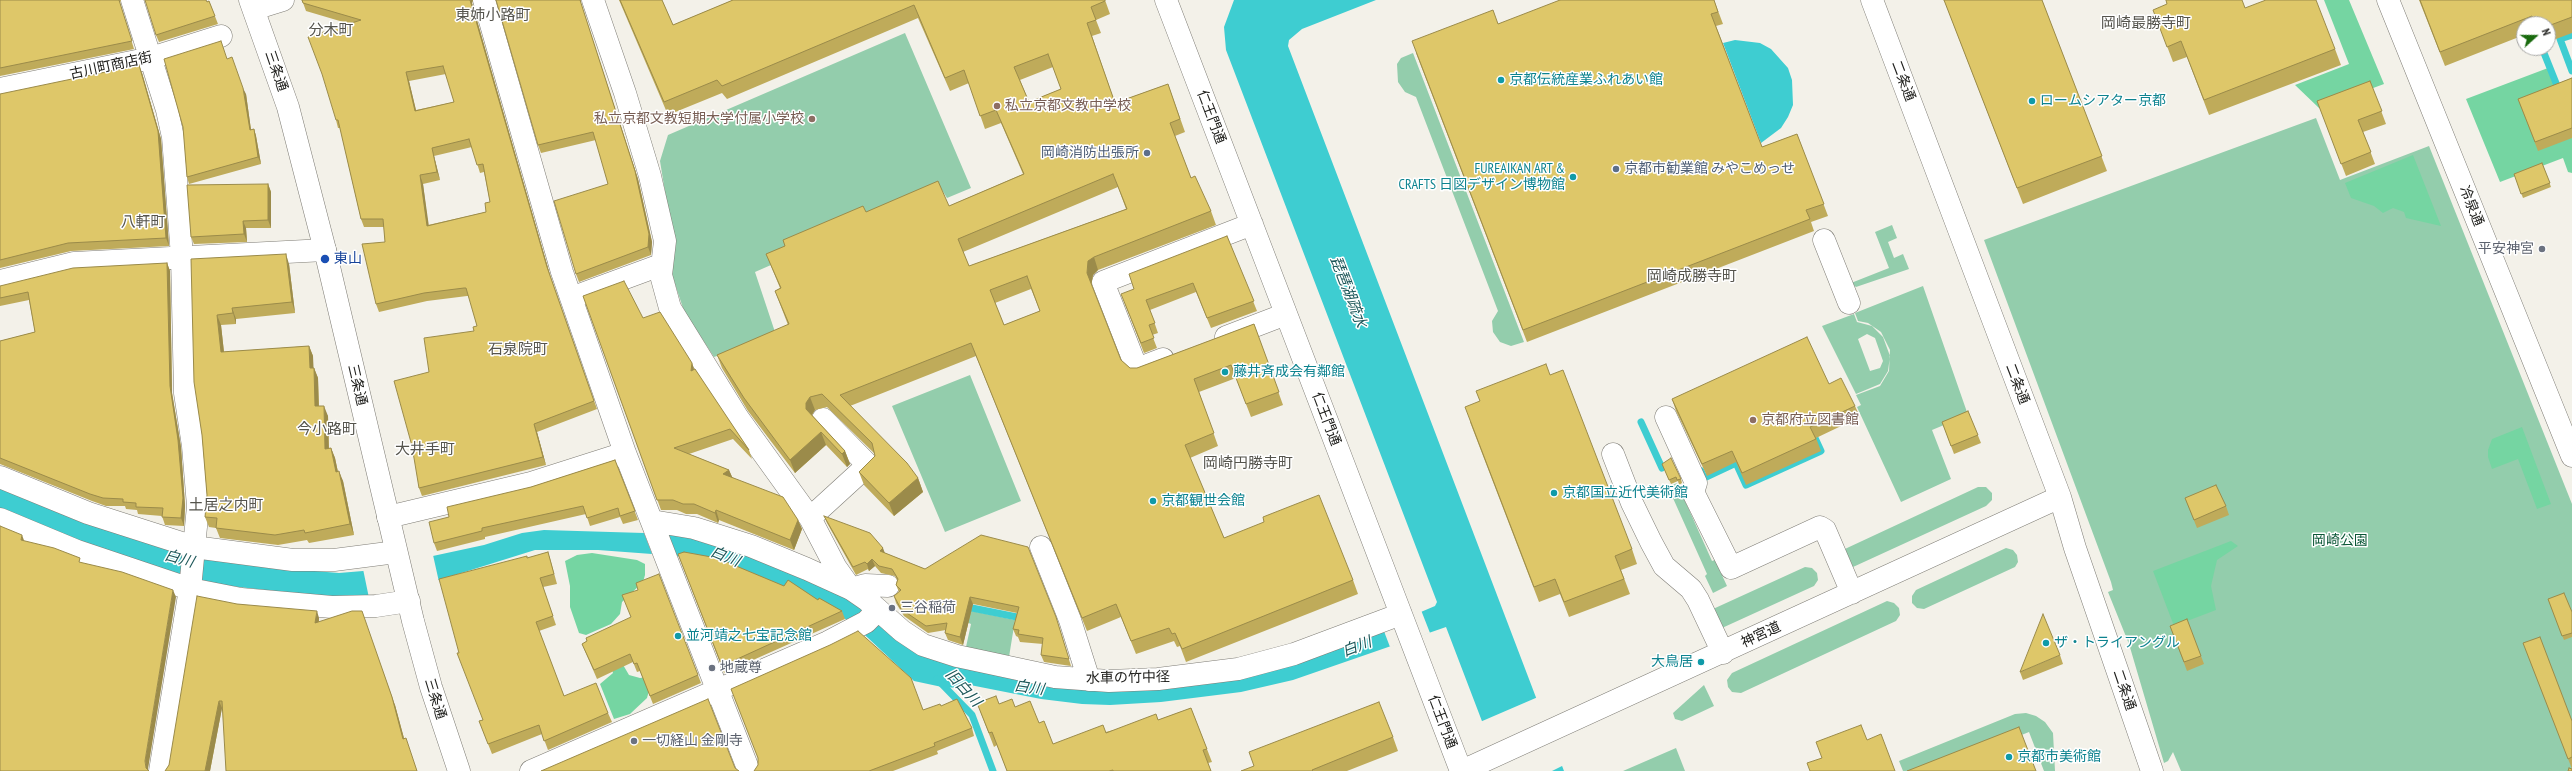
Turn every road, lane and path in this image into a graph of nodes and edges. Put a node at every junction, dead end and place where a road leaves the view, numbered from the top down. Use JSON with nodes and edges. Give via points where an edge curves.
{"nodes":[{"id":1,"x":132,"y":0,"type":"edge"},
{"id":2,"x":283,"y":0,"type":"edge"},
{"id":3,"x":484,"y":0,"type":"edge"},
{"id":4,"x":593,"y":0,"type":"edge"},
{"id":5,"x":1166,"y":0,"type":"edge"},
{"id":6,"x":1872,"y":0,"type":"edge"},
{"id":7,"x":2388,"y":0,"type":"edge"},
{"id":8,"x":252,"y":5,"type":"edge"},
{"id":9,"x":221,"y":36,"type":"dead end"},
{"id":10,"x":151,"y":58,"type":"junction"},
{"id":11,"x":0,"y":89,"type":"edge"},
{"id":12,"x":1252,"y":224,"type":"junction"},
{"id":13,"x":1824,"y":240,"type":"dead end"},
{"id":14,"x":325,"y":250,"type":"junction"},
{"id":15,"x":182,"y":257,"type":"junction"},
{"id":16,"x":662,"y":267,"type":"junction"},
{"id":17,"x":0,"y":280,"type":"edge"},
{"id":18,"x":571,"y":298,"type":"junction"},
{"id":19,"x":1849,"y":303,"type":"dead end"},
{"id":20,"x":1286,"y":314,"type":"junction"},
{"id":21,"x":1204,"y":344,"type":"edge"},
{"id":22,"x":1182,"y":353,"type":"edge"},
{"id":23,"x":1666,"y":417,"type":"dead end"},
{"id":24,"x":823,"y":419,"type":"dead end"},
{"id":25,"x":625,"y":453,"type":"junction"},
{"id":26,"x":1613,"y":454,"type":"dead end"},
{"id":27,"x":2572,"y":456,"type":"edge"},
{"id":28,"x":0,"y":477,"type":"edge"},
{"id":29,"x":2060,"y":497,"type":"junction"},
{"id":30,"x":388,"y":517,"type":"junction"},
{"id":31,"x":810,"y":518,"type":"junction"},
{"id":32,"x":0,"y":519,"type":"edge"},
{"id":33,"x":654,"y":526,"type":"junction"},
{"id":34,"x":1041,"y":547,"type":"dead end"},
{"id":35,"x":194,"y":549,"type":"junction"},
{"id":36,"x":397,"y":556,"type":"junction"},
{"id":37,"x":190,"y":586,"type":"junction"},
{"id":38,"x":888,"y":586,"type":"dead end"},
{"id":39,"x":851,"y":589,"type":"junction"},
{"id":40,"x":1852,"y":593,"type":"junction"},
{"id":41,"x":407,"y":596,"type":"junction"},
{"id":42,"x":877,"y":612,"type":"junction"},
{"id":43,"x":1396,"y":617,"type":"junction"},
{"id":44,"x":1722,"y":653,"type":"junction"},
{"id":45,"x":1089,"y":680,"type":"junction"},
{"id":46,"x":718,"y":690,"type":"junction"},
{"id":47,"x":160,"y":771,"type":"edge"},
{"id":48,"x":459,"y":771,"type":"edge"},
{"id":49,"x":531,"y":771,"type":"edge"},
{"id":50,"x":749,"y":771,"type":"edge"},
{"id":51,"x":1462,"y":771,"type":"edge"},
{"id":52,"x":2152,"y":771,"type":"edge"}],
"edges":[{"from":1,"to":10,"type":"street"},
{"from":2,"to":8,"type":"street"},
{"from":3,"to":18,"type":"street"},
{"from":4,"to":16,"type":"street","via":[[650,176],[665,241]]},
{"from":5,"to":12,"type":"street","name":"仁王門通"},
{"from":6,"to":29,"type":"street","name":"二条通"},
{"from":7,"to":27,"type":"street","name":"冷泉通"},
{"from":8,"to":14,"type":"street","name":"三条通","via":[[288,107]]},
{"from":9,"to":10,"type":"street","name":"古川町商店街"},
{"from":10,"to":11,"type":"street","name":"古川町商店街"},
{"from":10,"to":15,"type":"street","via":[[173,137]]},
{"from":12,"to":20,"type":"street","name":"仁王門通"},
{"from":12,"to":22,"type":"street","via":[[1103,282],[1137,369]]},
{"from":13,"to":19,"type":"street"},
{"from":14,"to":15,"type":"street"},
{"from":14,"to":30,"type":"street","name":"三条通"},
{"from":15,"to":17,"type":"street","via":[[74,263]]},
{"from":15,"to":35,"type":"street","via":[[186,393],[198,506]]},
{"from":16,"to":18,"type":"street","via":[[655,267]]},
{"from":16,"to":31,"type":"street","via":[[662,284],[670,308],[707,372]]},
{"from":18,"to":25,"type":"street"},
{"from":20,"to":21,"type":"street"},
{"from":20,"to":43,"type":"street","name":"仁王門通"},
{"from":23,"to":40,"type":"street","via":[[1696,483],[1693,492],[1731,568],[1820,527],[1825,530]]},
{"from":24,"to":31,"type":"street","via":[[868,465]]},
{"from":25,"to":30,"type":"street","via":[[531,483]]},
{"from":25,"to":33,"type":"street"},
{"from":26,"to":44,"type":"street","via":[[1632,503],[1664,566],[1691,589]]},
{"from":28,"to":35,"type":"street","via":[[88,513]]},
{"from":29,"to":40,"type":"street","name":"神宮道"},
{"from":29,"to":52,"type":"street","name":"二条通","via":[[2075,548]]},
{"from":30,"to":36,"type":"street","name":"三条通"},
{"from":31,"to":39,"type":"street","via":[[836,568]]},
{"from":32,"to":37,"type":"street","via":[[84,554]]},
{"from":33,"to":39,"type":"street","via":[[694,528],[751,546]]},
{"from":33,"to":46,"type":"street"},
{"from":34,"to":45,"type":"street","via":[[1070,620]]},
{"from":35,"to":36,"type":"street","via":[[293,560]]},
{"from":35,"to":37,"type":"street"},
{"from":36,"to":41,"type":"street","name":"三条通"},
{"from":37,"to":41,"type":"street","via":[[241,599],[332,607],[376,606]]},
{"from":37,"to":47,"type":"street"},
{"from":38,"to":39,"type":"street","via":[[865,585]]},
{"from":39,"to":42,"type":"street","name":"水車の竹中径"},
{"from":40,"to":44,"type":"street","name":"神宮道"},
{"from":41,"to":48,"type":"street","name":"三条通","via":[[431,687]]},
{"from":42,"to":45,"type":"street","name":"水車の竹中径","via":[[923,645],[1025,672]]},
{"from":42,"to":46,"type":"street","via":[[856,627]]},
{"from":43,"to":45,"type":"street","name":"水車の竹中径","via":[[1259,664],[1199,675]]},
{"from":43,"to":51,"type":"street","name":"仁王門通","via":[[1410,640]]},
{"from":44,"to":51,"type":"street","name":"神宮道"},
{"from":46,"to":49,"type":"street"},
{"from":46,"to":50,"type":"street"}]}
